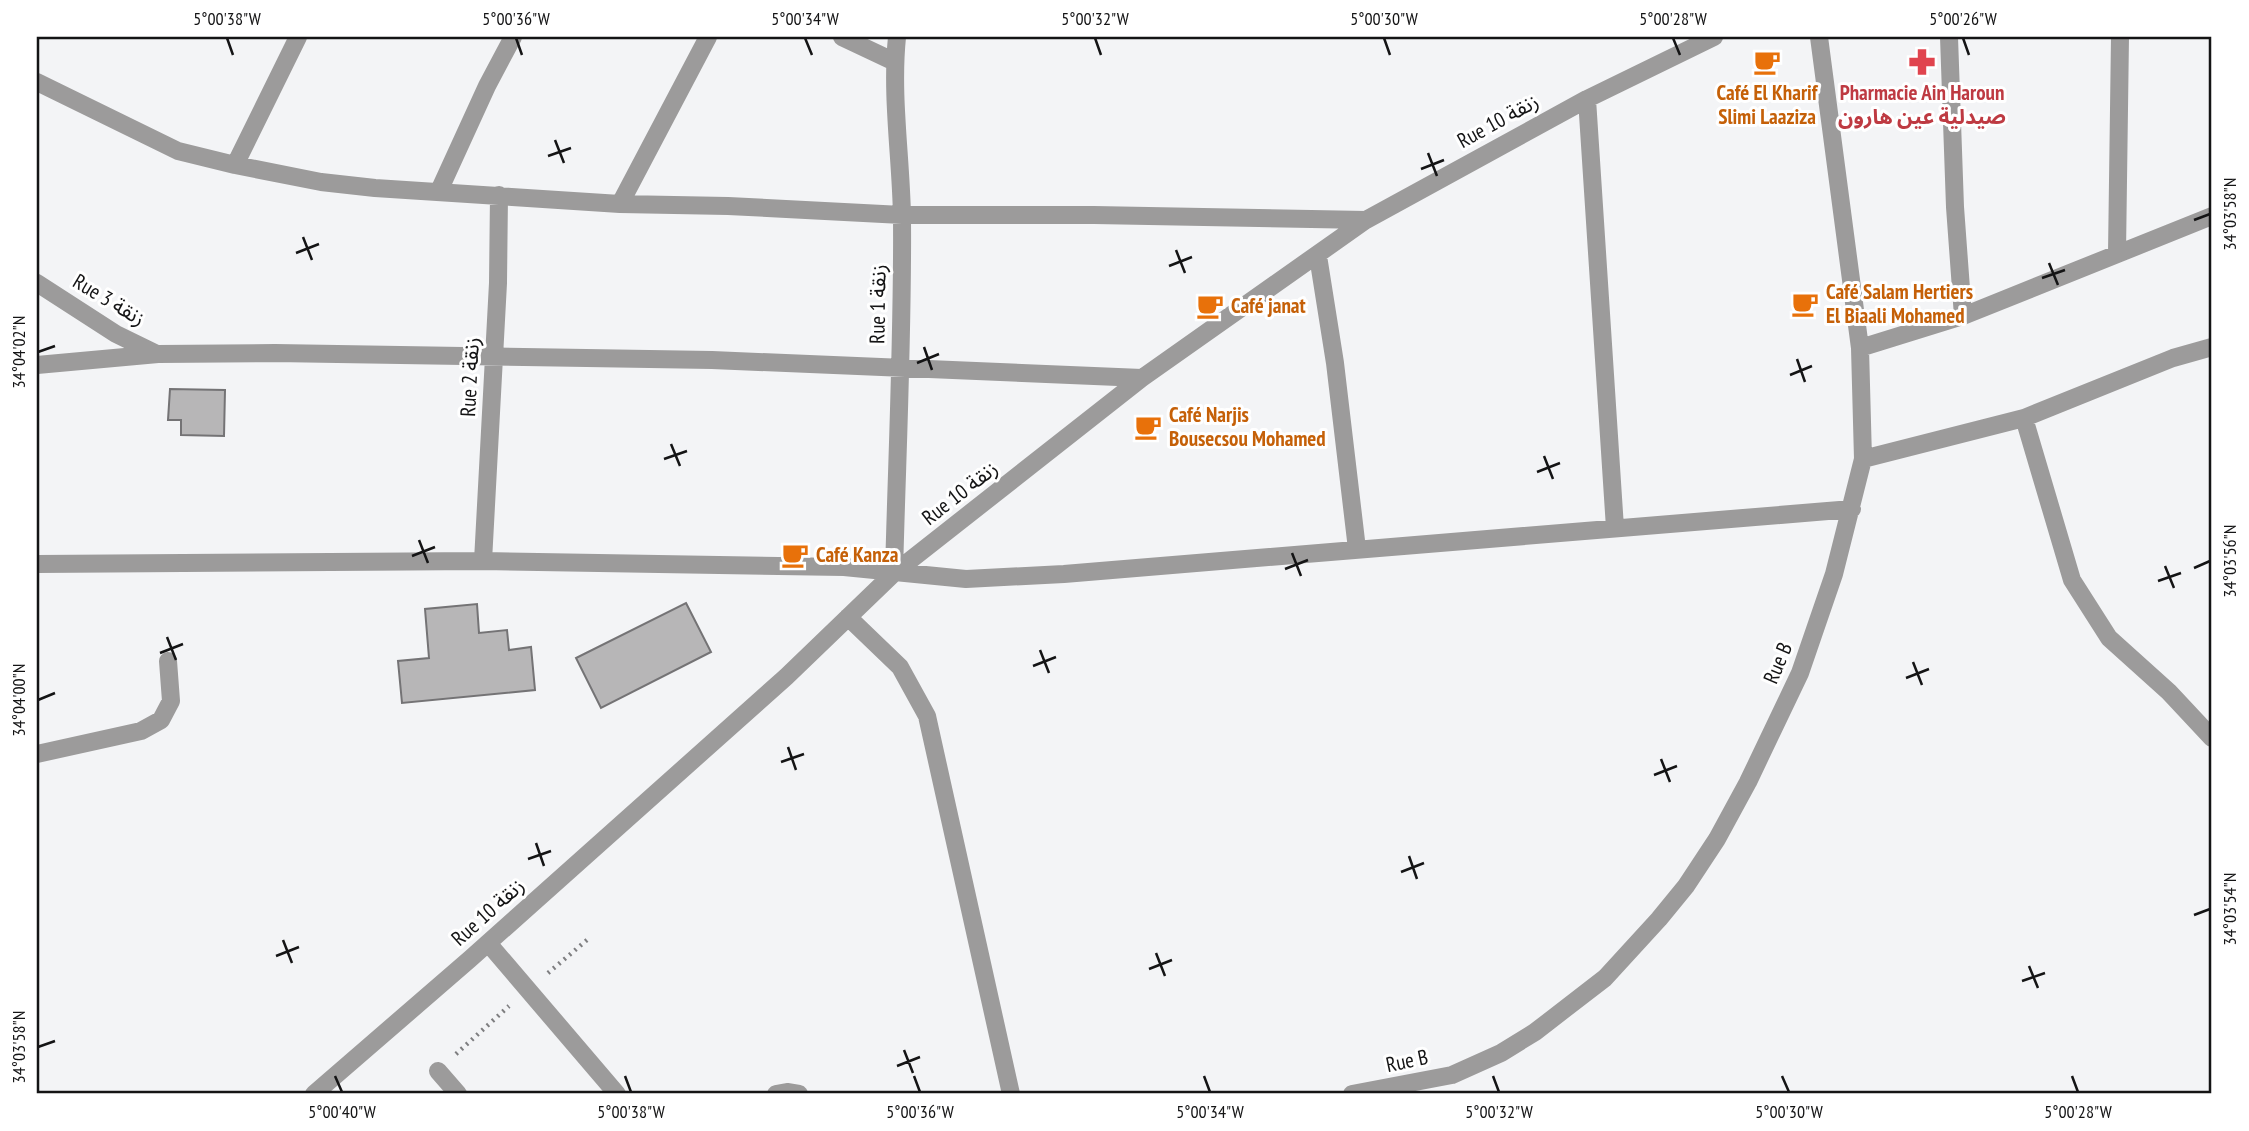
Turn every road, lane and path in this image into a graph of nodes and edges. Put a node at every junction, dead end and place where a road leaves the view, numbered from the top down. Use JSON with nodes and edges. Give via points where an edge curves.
{"nodes":[{"id":1,"x":298,"y":37,"type":"edge"},
{"id":2,"x":513,"y":37,"type":"edge"},
{"id":3,"x":708,"y":37,"type":"edge"},
{"id":4,"x":842,"y":37,"type":"edge"},
{"id":5,"x":897,"y":37,"type":"edge"},
{"id":6,"x":1714,"y":37,"type":"edge"},
{"id":7,"x":1819,"y":37,"type":"edge"},
{"id":8,"x":1949,"y":37,"type":"edge"},
{"id":9,"x":2120,"y":37,"type":"edge"},
{"id":10,"x":895,"y":62,"type":"junction"},
{"id":11,"x":37,"y":82,"type":"edge"},
{"id":12,"x":1587,"y":99,"type":"junction"},
{"id":13,"x":235,"y":165,"type":"junction"},
{"id":14,"x":439,"y":191,"type":"junction"},
{"id":15,"x":499,"y":195,"type":"junction"},
{"id":16,"x":620,"y":204,"type":"junction"},
{"id":17,"x":902,"y":215,"type":"junction"},
{"id":18,"x":2212,"y":216,"type":"edge"},
{"id":19,"x":1366,"y":220,"type":"junction"},
{"id":20,"x":2117,"y":253,"type":"junction"},
{"id":21,"x":1318,"y":256,"type":"junction"},
{"id":22,"x":37,"y":283,"type":"edge"},
{"id":23,"x":1963,"y":316,"type":"junction"},
{"id":24,"x":2212,"y":346,"type":"edge"},
{"id":25,"x":1860,"y":348,"type":"junction"},
{"id":26,"x":158,"y":354,"type":"junction"},
{"id":27,"x":493,"y":356,"type":"junction"},
{"id":28,"x":37,"y":365,"type":"edge"},
{"id":29,"x":899,"y":367,"type":"junction"},
{"id":30,"x":1142,"y":378,"type":"junction"},
{"id":31,"x":2024,"y":418,"type":"junction"},
{"id":32,"x":1863,"y":458,"type":"junction"},
{"id":33,"x":1852,"y":509,"type":"junction"},
{"id":34,"x":1615,"y":527,"type":"junction"},
{"id":35,"x":1357,"y":549,"type":"junction"},
{"id":36,"x":484,"y":561,"type":"junction"},
{"id":37,"x":37,"y":564,"type":"edge"},
{"id":38,"x":894,"y":573,"type":"junction"},
{"id":39,"x":848,"y":617,"type":"junction"},
{"id":40,"x":169,"y":662,"type":"dead end"},
{"id":41,"x":2212,"y":738,"type":"edge"},
{"id":42,"x":37,"y":754,"type":"edge"},
{"id":43,"x":587,"y":940,"type":"dead end"},
{"id":44,"x":488,"y":943,"type":"junction"},
{"id":45,"x":527,"y":990,"type":"junction"},
{"id":46,"x":438,"y":1071,"type":"joint"},
{"id":47,"x":314,"y":1094,"type":"edge"},
{"id":48,"x":458,"y":1094,"type":"edge"},
{"id":49,"x":617,"y":1094,"type":"edge"},
{"id":50,"x":776,"y":1094,"type":"edge"},
{"id":51,"x":799,"y":1094,"type":"edge"},
{"id":52,"x":1011,"y":1094,"type":"edge"},
{"id":53,"x":1352,"y":1094,"type":"edge"}],
"edges":[{"from":1,"to":13,"type":"street"},
{"from":2,"to":14,"type":"street"},
{"from":3,"to":16,"type":"street"},
{"from":4,"to":10,"type":"street"},
{"from":5,"to":10,"type":"street","name":"Rue 1 زنقة"},
{"from":6,"to":12,"type":"street","name":"Rue 10 زنقة"},
{"from":7,"to":25,"type":"street","name":"Rue B"},
{"from":8,"to":23,"type":"street"},
{"from":9,"to":20,"type":"street"},
{"from":10,"to":17,"type":"street","name":"Rue 1 زنقة"},
{"from":11,"to":13,"type":"street","via":[[178,151]]},
{"from":12,"to":19,"type":"street","name":"Rue 10 زنقة"},
{"from":12,"to":34,"type":"street"},
{"from":13,"to":14,"type":"street","via":[[375,188]]},
{"from":14,"to":15,"type":"street"},
{"from":15,"to":16,"type":"street"},
{"from":15,"to":27,"type":"street","name":"Rue 2 زنقة"},
{"from":16,"to":17,"type":"street"},
{"from":17,"to":19,"type":"street"},
{"from":17,"to":29,"type":"street","name":"Rue 1 زنقة"},
{"from":18,"to":20,"type":"street"},
{"from":19,"to":21,"type":"street","name":"Rue 10 زنقة"},
{"from":20,"to":23,"type":"street"},
{"from":21,"to":30,"type":"street","name":"Rue 10 زنقة"},
{"from":21,"to":35,"type":"street"},
{"from":22,"to":26,"type":"street","name":"Rue 3 زنقة","via":[[116,334]]},
{"from":23,"to":25,"type":"street"},
{"from":24,"to":31,"type":"street"},
{"from":25,"to":32,"type":"street","name":"Rue B"},
{"from":26,"to":27,"type":"street"},
{"from":26,"to":28,"type":"street"},
{"from":27,"to":29,"type":"street"},
{"from":27,"to":36,"type":"street","name":"Rue 2 زنقة"},
{"from":29,"to":30,"type":"street"},
{"from":29,"to":38,"type":"street","name":"Rue 1 زنقة"},
{"from":30,"to":38,"type":"street","name":"Rue 10 زنقة"},
{"from":31,"to":32,"type":"street"},
{"from":31,"to":41,"type":"street","via":[[2073,580],[2109,638]]},
{"from":32,"to":33,"type":"street","name":"Rue B"},
{"from":33,"to":34,"type":"street"},
{"from":33,"to":53,"type":"street","name":"Rue B","via":[[1820,619],[1782,711],[1717,839],[1659,919],[1605,978],[1501,1053],[1452,1074]]},
{"from":34,"to":35,"type":"street"},
{"from":35,"to":38,"type":"street","via":[[990,578]]},
{"from":36,"to":37,"type":"street"},
{"from":36,"to":38,"type":"street","via":[[844,567]]},
{"from":38,"to":39,"type":"street","name":"Rue 10 زنقة"},
{"from":39,"to":44,"type":"street","name":"Rue 10 زنقة"},
{"from":39,"to":52,"type":"street","via":[[900,667],[927,716]]},
{"from":40,"to":42,"type":"street","via":[[171,701],[161,720],[141,731]]},
{"from":43,"to":45,"type":"path"},
{"from":44,"to":45,"type":"street"},
{"from":44,"to":47,"type":"street","name":"Rue 10 زنقة"},
{"from":45,"to":46,"type":"path"},
{"from":45,"to":49,"type":"street"},
{"from":46,"to":48,"type":"street"},
{"from":50,"to":51,"type":"street"}]}
